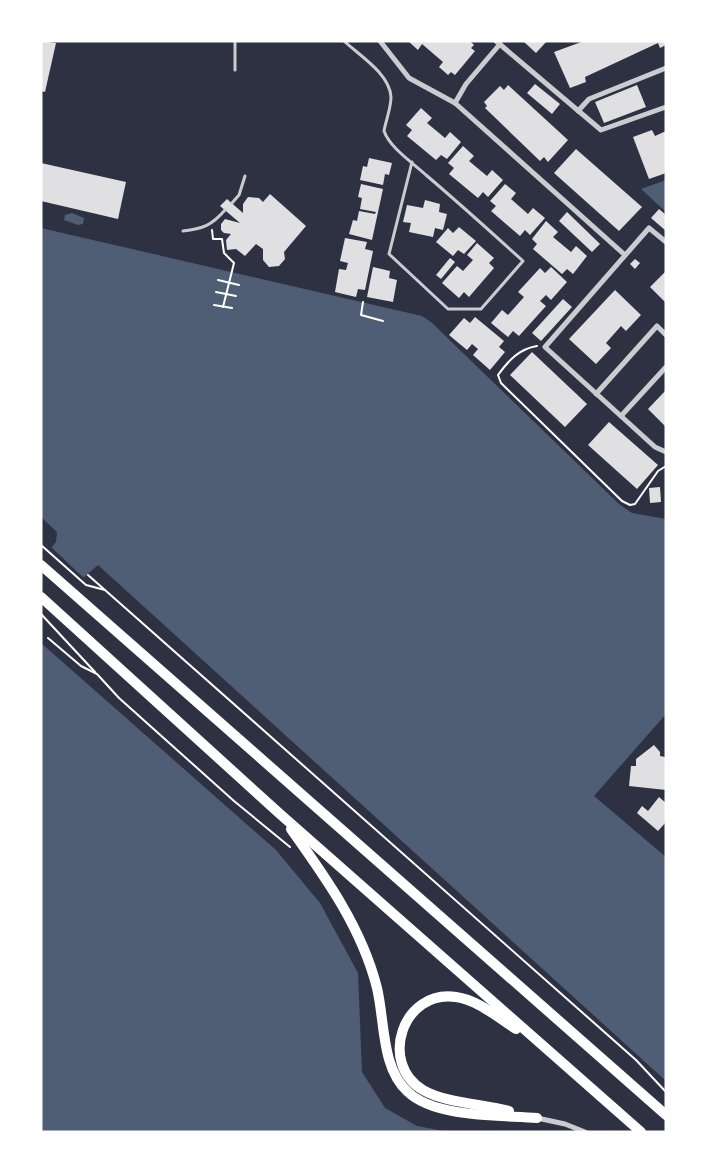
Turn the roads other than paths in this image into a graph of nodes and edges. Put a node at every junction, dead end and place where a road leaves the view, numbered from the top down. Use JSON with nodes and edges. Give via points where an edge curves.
{"nodes":[{"id":1,"x":234,"y":41,"type":"edge"},
{"id":2,"x":344,"y":41,"type":"edge"},
{"id":3,"x":380,"y":41,"type":"edge"},
{"id":4,"x":498,"y":43,"type":"edge"},
{"id":5,"x":666,"y":68,"type":"edge"},
{"id":6,"x":235,"y":70,"type":"dead end"},
{"id":7,"x":455,"y":103,"type":"junction"},
{"id":8,"x":666,"y":107,"type":"edge"},
{"id":9,"x":578,"y":111,"type":"junction"},
{"id":10,"x":412,"y":162,"type":"junction"},
{"id":11,"x":245,"y":176,"type":"dead end"},
{"id":12,"x":232,"y":203,"type":"dead end"},
{"id":13,"x":225,"y":210,"type":"dead end"},
{"id":14,"x":183,"y":231,"type":"dead end"},
{"id":15,"x":666,"y":242,"type":"edge"},
{"id":16,"x":625,"y":255,"type":"junction"},
{"id":17,"x":666,"y":335,"type":"edge"},
{"id":18,"x":666,"y":367,"type":"edge"},
{"id":19,"x":596,"y":394,"type":"junction"},
{"id":20,"x":621,"y":416,"type":"junction"},
{"id":21,"x":666,"y":452,"type":"edge"},
{"id":22,"x":41,"y":565,"type":"edge"},
{"id":23,"x":41,"y":597,"type":"edge"},
{"id":24,"x":280,"y":814,"type":"junction"},
{"id":25,"x":545,"y":1048,"type":"junction"},
{"id":26,"x":624,"y":1078,"type":"junction"},
{"id":27,"x":666,"y":1106,"type":"edge"},
{"id":28,"x":666,"y":1115,"type":"edge"},
{"id":29,"x":536,"y":1118,"type":"junction"},
{"id":30,"x":586,"y":1132,"type":"edge"},
{"id":31,"x":641,"y":1132,"type":"edge"}],
"edges":[{"from":1,"to":6,"type":"lane"},
{"from":2,"to":10,"type":"lane","via":[[388,85],[390,96],[384,131],[393,145]]},
{"from":3,"to":7,"type":"street","via":[[409,78]]},
{"from":4,"to":7,"type":"street"},
{"from":4,"to":9,"type":"street"},
{"from":5,"to":9,"type":"street","via":[[589,98]]},
{"from":7,"to":16,"type":"street"},
{"from":8,"to":9,"type":"street","via":[[600,130]]},
{"from":10,"to":10,"type":"lane","via":[[523,261],[481,309],[448,309],[389,254]]},
{"from":11,"to":12,"type":"lane","via":[[239,195]]},
{"from":13,"to":14,"type":"lane","via":[[212,224],[202,229]]},
{"from":15,"to":16,"type":"street","via":[[649,228]]},
{"from":16,"to":19,"type":"street","via":[[545,347]]},
{"from":17,"to":19,"type":"street","via":[[657,326]]},
{"from":18,"to":20,"type":"street"},
{"from":19,"to":20,"type":"street"},
{"from":20,"to":21,"type":"street","via":[[655,447]]},
{"from":22,"to":26,"type":"highway"},
{"from":23,"to":24,"type":"highway"},
{"from":24,"to":25,"type":"highway"},
{"from":24,"to":29,"type":"highway","via":[[337,895],[362,944],[377,988],[393,1071],[407,1092],[425,1104],[443,1109]]},
{"from":25,"to":29,"type":"highway","via":[[474,1002],[450,996],[431,999],[415,1010],[406,1022],[399,1044],[404,1069],[412,1082],[423,1090]]},
{"from":25,"to":31,"type":"highway"},
{"from":26,"to":27,"type":"highway"},
{"from":26,"to":28,"type":"highway"},
{"from":29,"to":30,"type":"street"}]}
